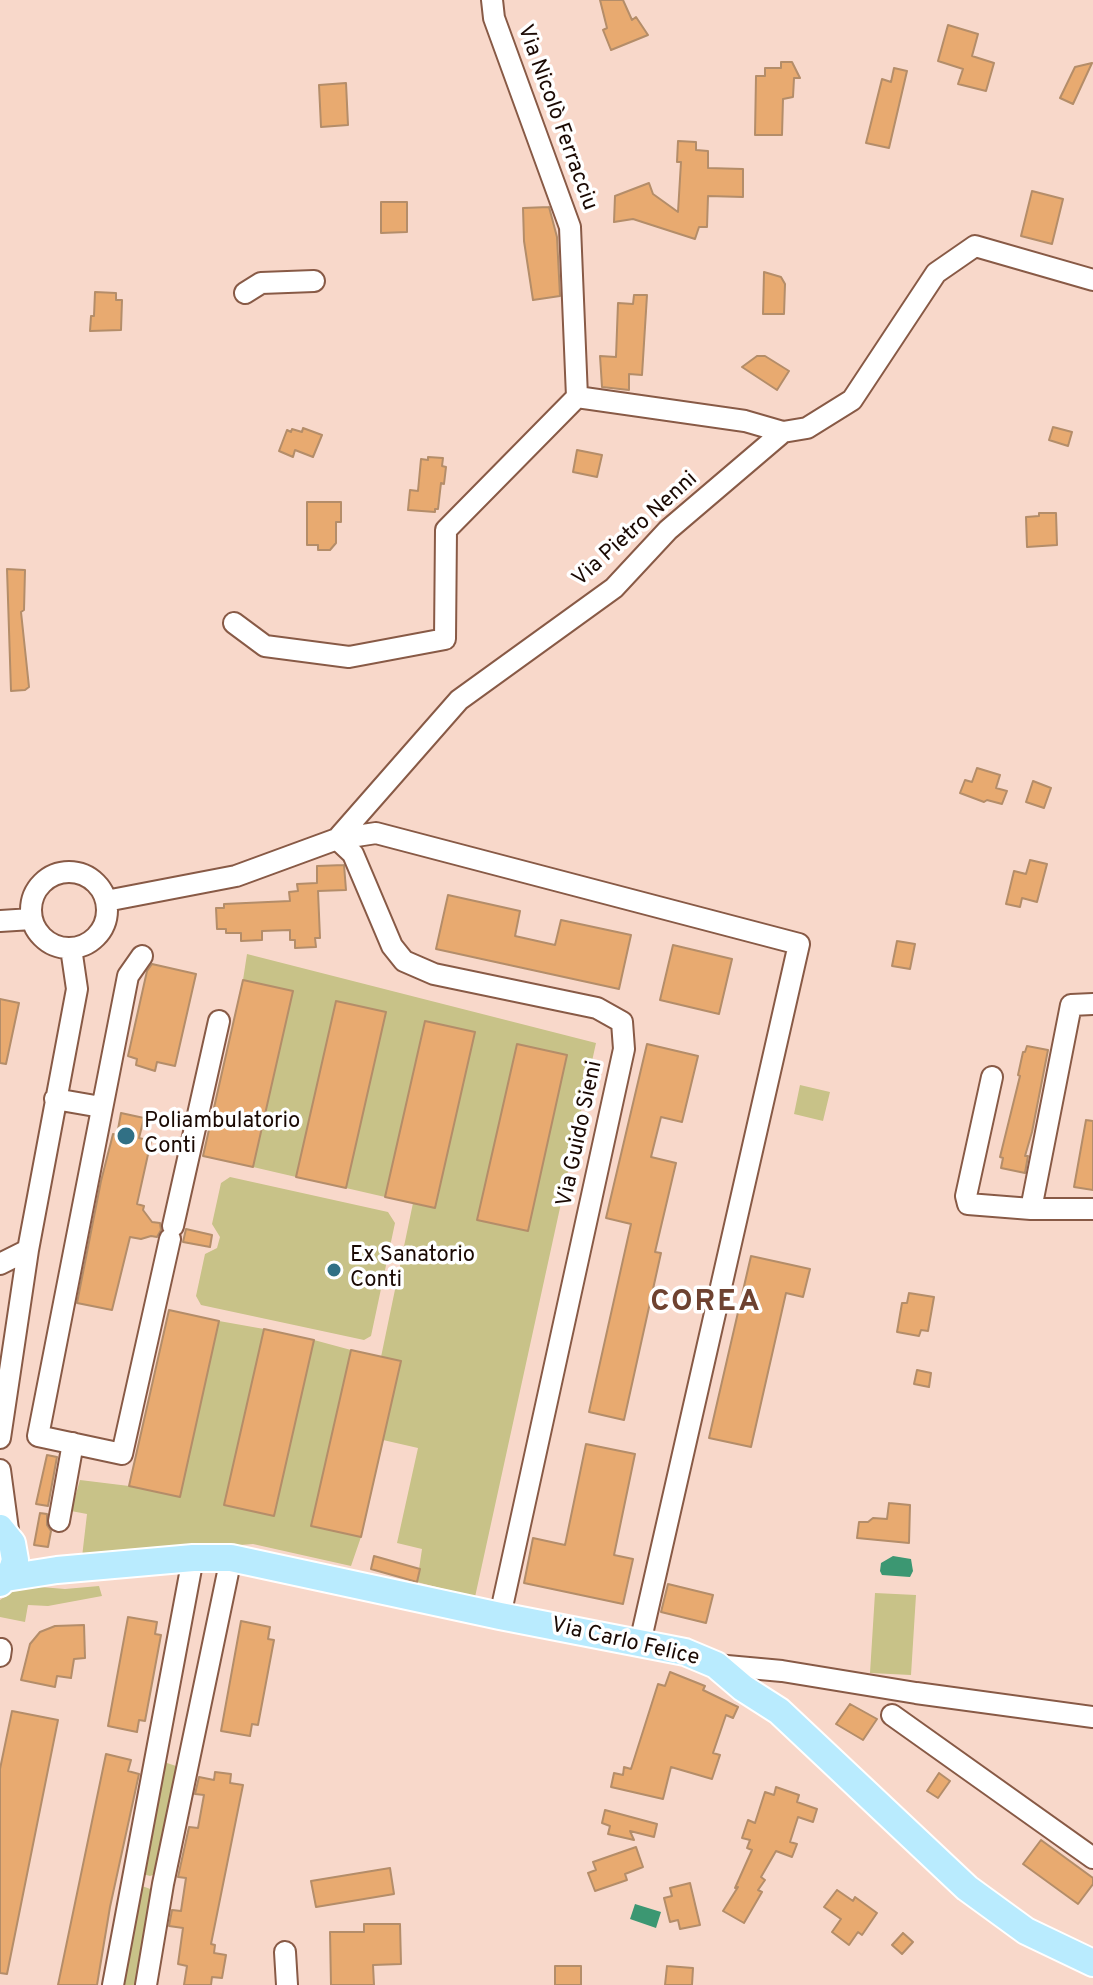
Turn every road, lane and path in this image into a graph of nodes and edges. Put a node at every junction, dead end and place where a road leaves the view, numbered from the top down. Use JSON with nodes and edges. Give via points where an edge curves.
{"nodes":[{"id":1,"x":492,"y":0,"type":"edge"},
{"id":2,"x":1093,"y":280,"type":"edge"},
{"id":3,"x":314,"y":281,"type":"dead end"},
{"id":4,"x":245,"y":293,"type":"dead end"},
{"id":5,"x":577,"y":397,"type":"junction"},
{"id":6,"x":783,"y":432,"type":"junction"},
{"id":7,"x":234,"y":623,"type":"dead end"},
{"id":8,"x":337,"y":839,"type":"junction"},
{"id":9,"x":106,"y":901,"type":"junction"},
{"id":10,"x":32,"y":919,"type":"junction"},
{"id":11,"x":0,"y":921,"type":"edge"},
{"id":12,"x":71,"y":948,"type":"junction"},
{"id":13,"x":142,"y":956,"type":"dead end"},
{"id":14,"x":1093,"y":1004,"type":"edge"},
{"id":15,"x":219,"y":1021,"type":"dead end"},
{"id":16,"x":992,"y":1077,"type":"dead end"},
{"id":17,"x":55,"y":1099,"type":"junction"},
{"id":18,"x":101,"y":1107,"type":"junction"},
{"id":19,"x":1031,"y":1209,"type":"junction"},
{"id":20,"x":1093,"y":1209,"type":"edge"},
{"id":21,"x":28,"y":1250,"type":"junction"},
{"id":22,"x":0,"y":1264,"type":"edge"},
{"id":23,"x":0,"y":1438,"type":"edge"},
{"id":24,"x":73,"y":1443,"type":"junction"},
{"id":25,"x":0,"y":1470,"type":"edge"},
{"id":26,"x":59,"y":1521,"type":"dead end"},
{"id":27,"x":8,"y":1538,"type":"edge"},
{"id":28,"x":193,"y":1558,"type":"junction"},
{"id":29,"x":231,"y":1558,"type":"junction"},
{"id":30,"x":57,"y":1570,"type":"junction"},
{"id":31,"x":3,"y":1580,"type":"edge"},
{"id":32,"x":187,"y":1596,"type":"junction"},
{"id":33,"x":220,"y":1601,"type":"junction"},
{"id":34,"x":500,"y":1616,"type":"junction"},
{"id":35,"x":640,"y":1643,"type":"junction"},
{"id":36,"x":716,"y":1665,"type":"junction"},
{"id":37,"x":892,"y":1715,"type":"dead end"},
{"id":38,"x":1093,"y":1717,"type":"edge"},
{"id":39,"x":157,"y":1748,"type":"junction"},
{"id":40,"x":189,"y":1754,"type":"junction"},
{"id":41,"x":1093,"y":1858,"type":"edge"},
{"id":42,"x":132,"y":1878,"type":"junction"},
{"id":43,"x":163,"y":1884,"type":"junction"},
{"id":44,"x":285,"y":1952,"type":"dead end"},
{"id":45,"x":1093,"y":1963,"type":"edge"},
{"id":46,"x":113,"y":1985,"type":"edge"},
{"id":47,"x":146,"y":1985,"type":"edge"},
{"id":48,"x":287,"y":1985,"type":"edge"}],
"edges":[{"from":1,"to":5,"type":"street","name":"Via Nicolò Ferracciu","via":[[570,227]]},
{"from":2,"to":6,"type":"street","name":"Via Pietro Nenni","via":[[975,246],[936,273],[852,400],[807,428]]},
{"from":3,"to":4,"type":"street","via":[[261,283]]},
{"from":5,"to":6,"type":"street","via":[[745,421]]},
{"from":5,"to":7,"type":"street","via":[[446,530],[445,639],[349,657],[265,646]]},
{"from":6,"to":8,"type":"street","name":"Via Pietro Nenni","via":[[668,530],[614,588],[459,700]]},
{"from":8,"to":9,"type":"street","name":"Via Pietro Nenni","via":[[236,876]]},
{"from":8,"to":34,"type":"street","name":"Via Guido Sieni","via":[[353,854],[392,946],[404,961],[434,974],[597,1008],[622,1022],[624,1049]]},
{"from":8,"to":35,"type":"street","via":[[376,833],[799,944]]},
{"from":9,"to":10,"type":"street","via":[[93,881],[70,872],[58,874],[33,896]]},
{"from":9,"to":12,"type":"street","via":[[100,932]]},
{"from":10,"to":11,"type":"street"},
{"from":10,"to":12,"type":"street","via":[[51,944]]},
{"from":12,"to":17,"type":"street","via":[[77,989]]},
{"from":13,"to":18,"type":"street","via":[[128,976]]},
{"from":14,"to":19,"type":"street","via":[[1071,1005]]},
{"from":15,"to":24,"type":"street","via":[[122,1454]]},
{"from":16,"to":19,"type":"street","via":[[968,1204]]},
{"from":17,"to":18,"type":"street"},
{"from":17,"to":21,"type":"street"},
{"from":18,"to":24,"type":"street","via":[[38,1436]]},
{"from":19,"to":20,"type":"street"},
{"from":21,"to":22,"type":"street"},
{"from":21,"to":23,"type":"street"},
{"from":24,"to":26,"type":"street"},
{"from":25,"to":27,"type":"street"},
{"from":27,"to":30,"type":"main road"},
{"from":27,"to":31,"type":"main road","via":[[12,1570]]},
{"from":28,"to":29,"type":"main road","name":"Via Carlo Felice"},
{"from":28,"to":30,"type":"main road","name":"Via Carlo Felice"},
{"from":28,"to":32,"type":"street"},
{"from":29,"to":33,"type":"street"},
{"from":29,"to":34,"type":"main road","name":"Via Carlo Felice"},
{"from":30,"to":31,"type":"main road","name":"Via Carlo Felice"},
{"from":32,"to":33,"type":"street"},
{"from":32,"to":39,"type":"street"},
{"from":33,"to":40,"type":"street"},
{"from":34,"to":35,"type":"main road","name":"Via Carlo Felice"},
{"from":35,"to":36,"type":"main road","name":"Via Carlo Felice"},
{"from":36,"to":38,"type":"street"},
{"from":36,"to":45,"type":"main road","name":"Via Carlo Felice","via":[[779,1711],[967,1888],[1026,1931]]},
{"from":37,"to":41,"type":"street"},
{"from":39,"to":40,"type":"street"},
{"from":39,"to":42,"type":"street"},
{"from":40,"to":43,"type":"street"},
{"from":42,"to":43,"type":"street"},
{"from":42,"to":46,"type":"street"},
{"from":43,"to":47,"type":"street"},
{"from":44,"to":48,"type":"street"}]}
